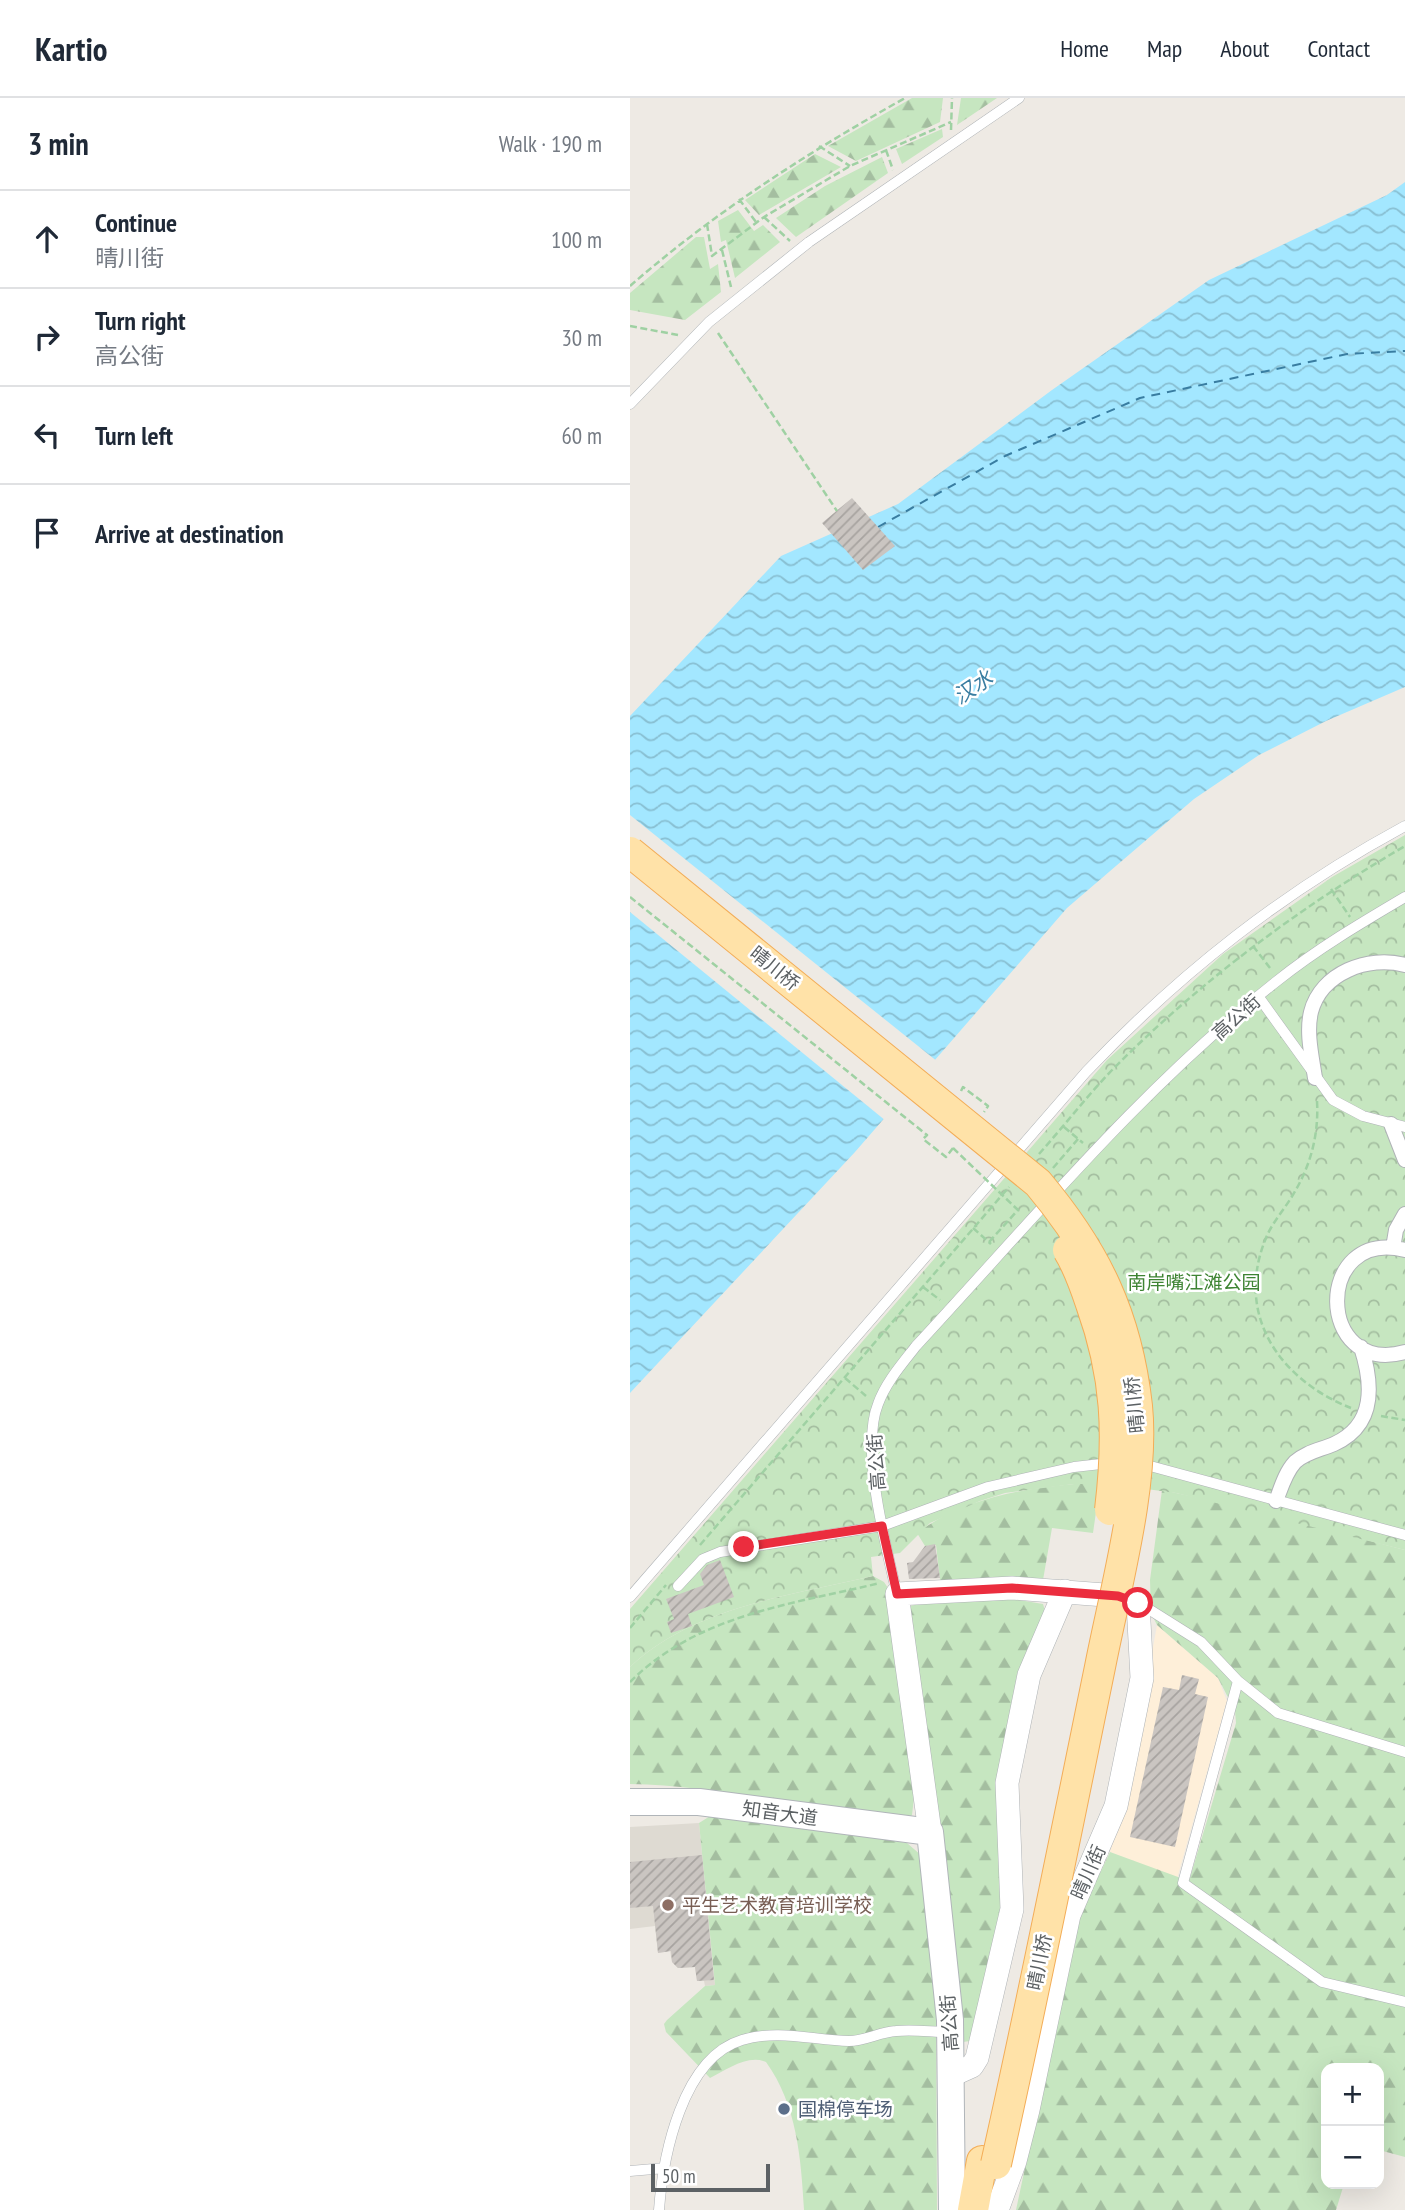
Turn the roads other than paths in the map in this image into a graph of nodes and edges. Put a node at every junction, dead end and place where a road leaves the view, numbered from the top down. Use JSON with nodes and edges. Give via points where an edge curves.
{"nodes":[{"id":1,"x":1019,"y":98,"type":"edge"},
{"id":2,"x":630,"y":404,"type":"edge"},
{"id":3,"x":1405,"y":826,"type":"edge"},
{"id":4,"x":630,"y":852,"type":"edge"},
{"id":5,"x":630,"y":875,"type":"edge"},
{"id":6,"x":1405,"y":897,"type":"edge"},
{"id":7,"x":1405,"y":965,"type":"edge"},
{"id":8,"x":1258,"y":996,"type":"junction"},
{"id":9,"x":1315,"y":1078,"type":"junction"},
{"id":10,"x":1398,"y":1126,"type":"edge"},
{"id":11,"x":1405,"y":1160,"type":"edge"},
{"id":12,"x":1405,"y":1214,"type":"edge"},
{"id":13,"x":1399,"y":1249,"type":"edge"},
{"id":14,"x":1361,"y":1347,"type":"junction"},
{"id":15,"x":1405,"y":1352,"type":"edge"},
{"id":16,"x":1276,"y":1501,"type":"junction"},
{"id":17,"x":882,"y":1526,"type":"junction"},
{"id":18,"x":1405,"y":1535,"type":"edge"},
{"id":19,"x":674,"y":1582,"type":"road end"},
{"id":20,"x":895,"y":1587,"type":"junction"},
{"id":21,"x":1065,"y":1591,"type":"junction"},
{"id":22,"x":630,"y":1597,"type":"edge"},
{"id":23,"x":1138,"y":1603,"type":"junction"},
{"id":24,"x":1238,"y":1681,"type":"junction"},
{"id":25,"x":1405,"y":1752,"type":"edge"},
{"id":26,"x":630,"y":1802,"type":"edge"},
{"id":27,"x":930,"y":1832,"type":"junction"},
{"id":28,"x":1405,"y":2002,"type":"edge"},
{"id":29,"x":950,"y":2033,"type":"junction"},
{"id":30,"x":952,"y":2075,"type":"junction"},
{"id":31,"x":989,"y":2163,"type":"junction"},
{"id":32,"x":665,"y":2168,"type":"junction"},
{"id":33,"x":630,"y":2171,"type":"edge"},
{"id":34,"x":659,"y":2210,"type":"edge"},
{"id":35,"x":952,"y":2210,"type":"edge"},
{"id":36,"x":973,"y":2210,"type":"edge"},
{"id":37,"x":990,"y":2210,"type":"edge"},
{"id":38,"x":997,"y":2210,"type":"edge"}],
"edges":[{"from":1,"to":2,"type":"lane","via":[[800,249],[709,322]]},
{"from":3,"to":22,"type":"lane","via":[[1276,906],[1208,955],[1152,1005],[1086,1072]]},
{"from":4,"to":31,"type":"main road","name":"晴川桥","bridge":true,"via":[[1038,1183],[1093,1258],[1110,1291],[1126,1344],[1137,1406],[1137,1464],[1109,1621]]},
{"from":5,"to":31,"type":"main road","name":"晴川桥","bridge":true,"via":[[1013,1185],[1042,1214],[1071,1255],[1105,1350],[1117,1436],[1105,1554]]},
{"from":6,"to":8,"type":"lane","name":"高公街"},
{"from":7,"to":9,"type":"street","via":[[1357,965],[1324,988],[1310,1015]]},
{"from":8,"to":9,"type":"lane"},
{"from":8,"to":17,"type":"lane","name":"高公街","via":[[1136,1107],[899,1369],[878,1402],[873,1421]]},
{"from":9,"to":10,"type":"lane","via":[[1333,1100],[1350,1110]]},
{"from":10,"to":11,"type":"street"},
{"from":12,"to":13,"type":"street","via":[[1396,1230]]},
{"from":13,"to":14,"type":"street","via":[[1381,1248],[1359,1257],[1338,1285],[1339,1320]]},
{"from":14,"to":15,"type":"street","via":[[1380,1354]]},
{"from":14,"to":16,"type":"street","via":[[1371,1384],[1364,1412],[1347,1437],[1297,1461]]},
{"from":16,"to":17,"type":"lane","via":[[1143,1463],[1105,1463],[988,1487]]},
{"from":16,"to":18,"type":"lane"},
{"from":17,"to":19,"type":"lane","via":[[720,1552]]},
{"from":17,"to":20,"type":"lane","name":"高公街"},
{"from":20,"to":21,"type":"street"},
{"from":20,"to":27,"type":"street","name":"高公街"},
{"from":21,"to":23,"type":"street","via":[[1118,1596]]},
{"from":21,"to":30,"type":"street","via":[[1029,1675],[1007,1783],[1012,1909],[977,2059]]},
{"from":23,"to":24,"type":"lane","via":[[1201,1642]]},
{"from":23,"to":38,"type":"street","name":"晴川街","via":[[1142,1678],[1116,1807],[1069,1915],[1024,2123]]},
{"from":24,"to":25,"type":"lane","via":[[1278,1713]]},
{"from":24,"to":28,"type":"lane","via":[[1183,1883],[1322,1982]]},
{"from":26,"to":27,"type":"main road","name":"知音大道","via":[[699,1802]]},
{"from":27,"to":29,"type":"main road","name":"高公街"},
{"from":29,"to":30,"type":"main road","name":"高公街"},
{"from":29,"to":32,"type":"lane","via":[[894,2031],[849,2041],[783,2035],[729,2046],[712,2058],[691,2086]]},
{"from":30,"to":35,"type":"main road","name":"高公街"},
{"from":31,"to":36,"type":"main road"},
{"from":31,"to":37,"type":"main road"},
{"from":32,"to":33,"type":"lane"},
{"from":32,"to":34,"type":"lane"}]}
